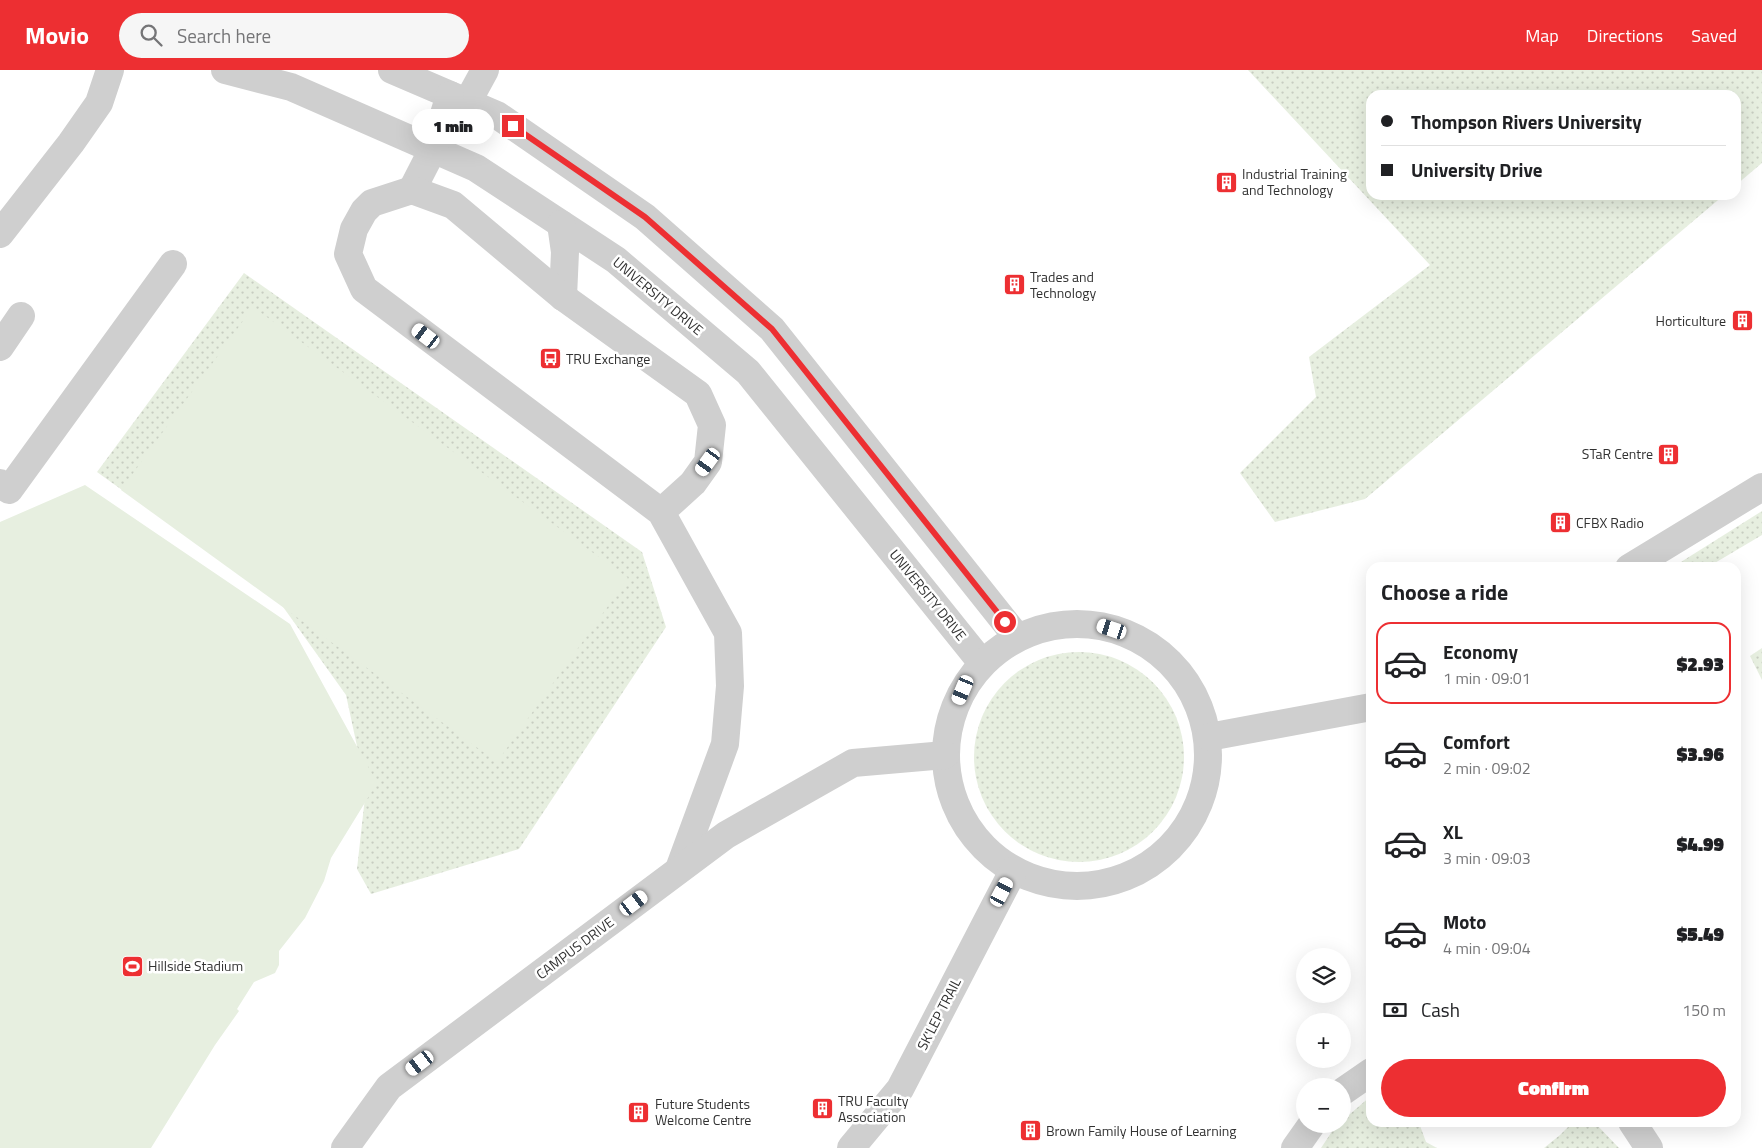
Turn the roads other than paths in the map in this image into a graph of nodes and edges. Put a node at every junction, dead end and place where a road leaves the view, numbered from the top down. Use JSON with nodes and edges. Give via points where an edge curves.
{"nodes":[{"id":1,"x":110,"y":70,"type":"edge"},
{"id":2,"x":225,"y":70,"type":"edge"},
{"id":3,"x":392,"y":70,"type":"edge"},
{"id":4,"x":485,"y":70,"type":"edge"},
{"id":5,"x":459,"y":99,"type":"junction"},
{"id":6,"x":433,"y":148,"type":"junction"},
{"id":7,"x":412,"y":190,"type":"junction"},
{"id":8,"x":562,"y":224,"type":"junction"},
{"id":9,"x":0,"y":234,"type":"edge"},
{"id":10,"x":173,"y":264,"type":"dead end"},
{"id":11,"x":563,"y":298,"type":"junction"},
{"id":12,"x":21,"y":316,"type":"dead end"},
{"id":13,"x":0,"y":347,"type":"edge"},
{"id":14,"x":0,"y":483,"type":"edge"},
{"id":15,"x":1762,"y":487,"type":"edge"},
{"id":16,"x":661,"y":512,"type":"junction"},
{"id":17,"x":1639,"y":562,"type":"edge"},
{"id":18,"x":1017,"y":637,"type":"junction"},
{"id":19,"x":982,"y":664,"type":"junction"},
{"id":20,"x":1366,"y":708,"type":"edge"},
{"id":21,"x":1209,"y":737,"type":"junction"},
{"id":22,"x":945,"y":755,"type":"junction"},
{"id":23,"x":679,"y":869,"type":"junction"},
{"id":24,"x":1013,"y":871,"type":"junction"},
{"id":25,"x":1366,"y":1075,"type":"edge"},
{"id":26,"x":1351,"y":1086,"type":"edge"},
{"id":27,"x":1635,"y":1127,"type":"edge"},
{"id":28,"x":1306,"y":1133,"type":"edge"},
{"id":29,"x":345,"y":1148,"type":"edge"},
{"id":30,"x":851,"y":1148,"type":"edge"},
{"id":31,"x":1295,"y":1148,"type":"edge"},
{"id":32,"x":1649,"y":1148,"type":"edge"}],
"edges":[{"from":1,"to":9,"type":"street","via":[[99,102]]},
{"from":2,"to":6,"type":"street","name":"UNIVERSITY DRIVE","via":[[291,87]]},
{"from":3,"to":5,"type":"street"},
{"from":4,"to":5,"type":"street"},
{"from":5,"to":6,"type":"street"},
{"from":5,"to":18,"type":"street","via":[[497,115],[645,217],[772,329]]},
{"from":6,"to":7,"type":"street"},
{"from":6,"to":8,"type":"street","name":"UNIVERSITY DRIVE","via":[[476,168]]},
{"from":7,"to":11,"type":"street","via":[[453,205]]},
{"from":7,"to":16,"type":"street","via":[[372,203],[364,210],[354,229],[348,254],[364,289]]},
{"from":8,"to":11,"type":"street","via":[[566,252]]},
{"from":8,"to":19,"type":"street","name":"UNIVERSITY DRIVE","via":[[616,260],[748,372]]},
{"from":10,"to":14,"type":"street","via":[[9,490]]},
{"from":11,"to":16,"type":"street","via":[[698,394],[712,425],[708,462],[693,484]]},
{"from":12,"to":13,"type":"street"},
{"from":15,"to":17,"type":"street"},
{"from":16,"to":23,"type":"street","via":[[728,633],[730,686],[725,744]]},
{"from":18,"to":19,"type":"street"},
{"from":18,"to":21,"type":"street","via":[[1057,624],[1099,625],[1138,638],[1172,663],[1196,697]]},
{"from":19,"to":22,"type":"street","via":[[963,690],[950,721]]},
{"from":20,"to":21,"type":"street"},
{"from":21,"to":24,"type":"street","via":[[1207,779],[1194,819],[1168,852],[1134,875],[1094,887],[1052,885]]},
{"from":22,"to":23,"type":"street","name":"CAMPUS DRIVE","via":[[853,763],[726,835]]},
{"from":22,"to":24,"type":"street","via":[[950,790],[964,822],[985,850]]},
{"from":23,"to":29,"type":"street","name":"CAMPUS DRIVE","via":[[389,1087]]},
{"from":24,"to":30,"type":"street","name":"SK'LEP TRAIL","via":[[900,1089]]},
{"from":25,"to":26,"type":"street"},
{"from":27,"to":32,"type":"street"},
{"from":28,"to":31,"type":"street"}]}
